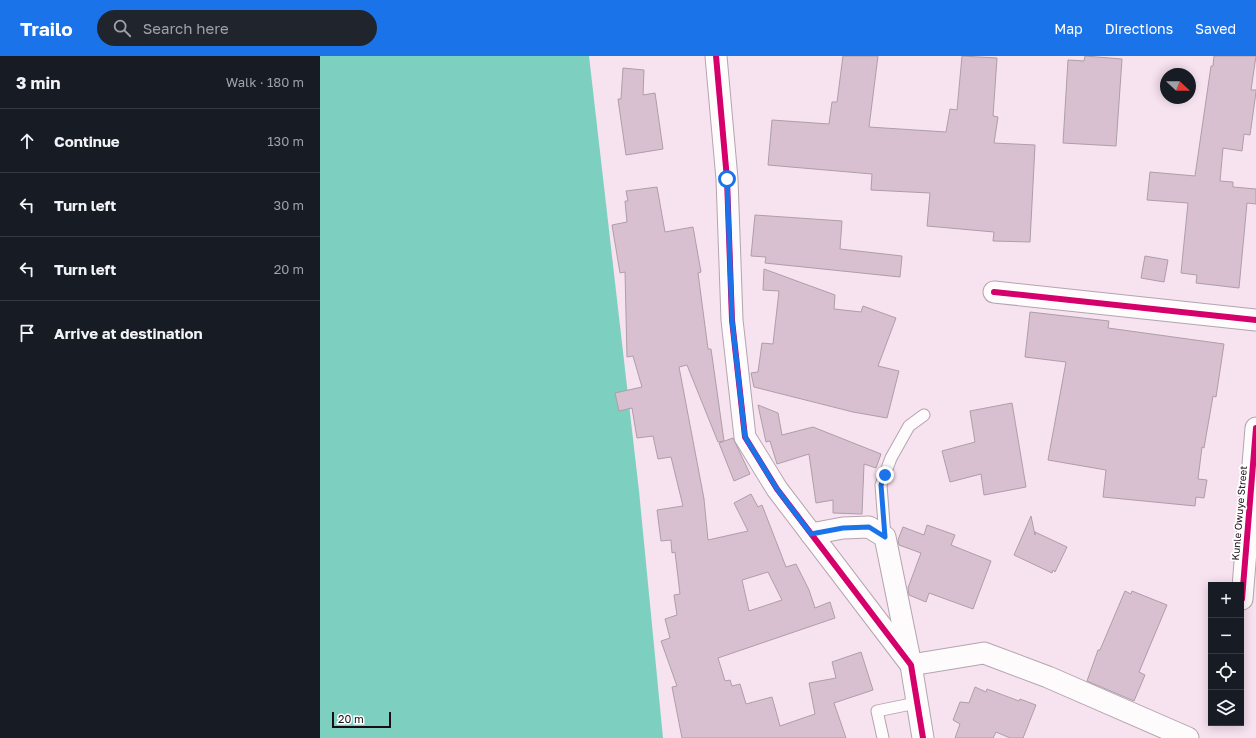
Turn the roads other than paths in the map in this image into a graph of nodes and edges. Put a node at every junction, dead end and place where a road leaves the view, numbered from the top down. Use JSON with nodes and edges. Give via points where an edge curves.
{"nodes":[{"id":1,"x":716,"y":56,"type":"edge"},
{"id":2,"x":994,"y":292,"type":"dead end"},
{"id":3,"x":1256,"y":320,"type":"edge"},
{"id":4,"x":924,"y":415,"type":"dead end"},
{"id":5,"x":1256,"y":428,"type":"edge"},
{"id":6,"x":811,"y":534,"type":"junction"},
{"id":7,"x":885,"y":537,"type":"junction"},
{"id":8,"x":1243,"y":582,"type":"edge"},
{"id":9,"x":911,"y":665,"type":"junction"},
{"id":10,"x":916,"y":704,"type":"junction"},
{"id":11,"x":883,"y":738,"type":"edge"},
{"id":12,"x":923,"y":738,"type":"edge"},
{"id":13,"x":1188,"y":738,"type":"edge"}],
"edges":[{"from":1,"to":6,"type":"street","via":[[727,179],[732,320],[745,437],[777,489]]},
{"from":2,"to":3,"type":"street"},
{"from":4,"to":7,"type":"lane","via":[[910,426],[891,458],[881,485]]},
{"from":5,"to":8,"type":"street","name":"Kunle Owuye Street"},
{"from":6,"to":7,"type":"street","via":[[843,528],[869,527]]},
{"from":6,"to":9,"type":"street"},
{"from":7,"to":9,"type":"street"},
{"from":9,"to":10,"type":"street"},
{"from":9,"to":13,"type":"street","via":[[984,653],[1048,677]]},
{"from":10,"to":11,"type":"lane","via":[[877,711]]},
{"from":10,"to":12,"type":"street"}]}
